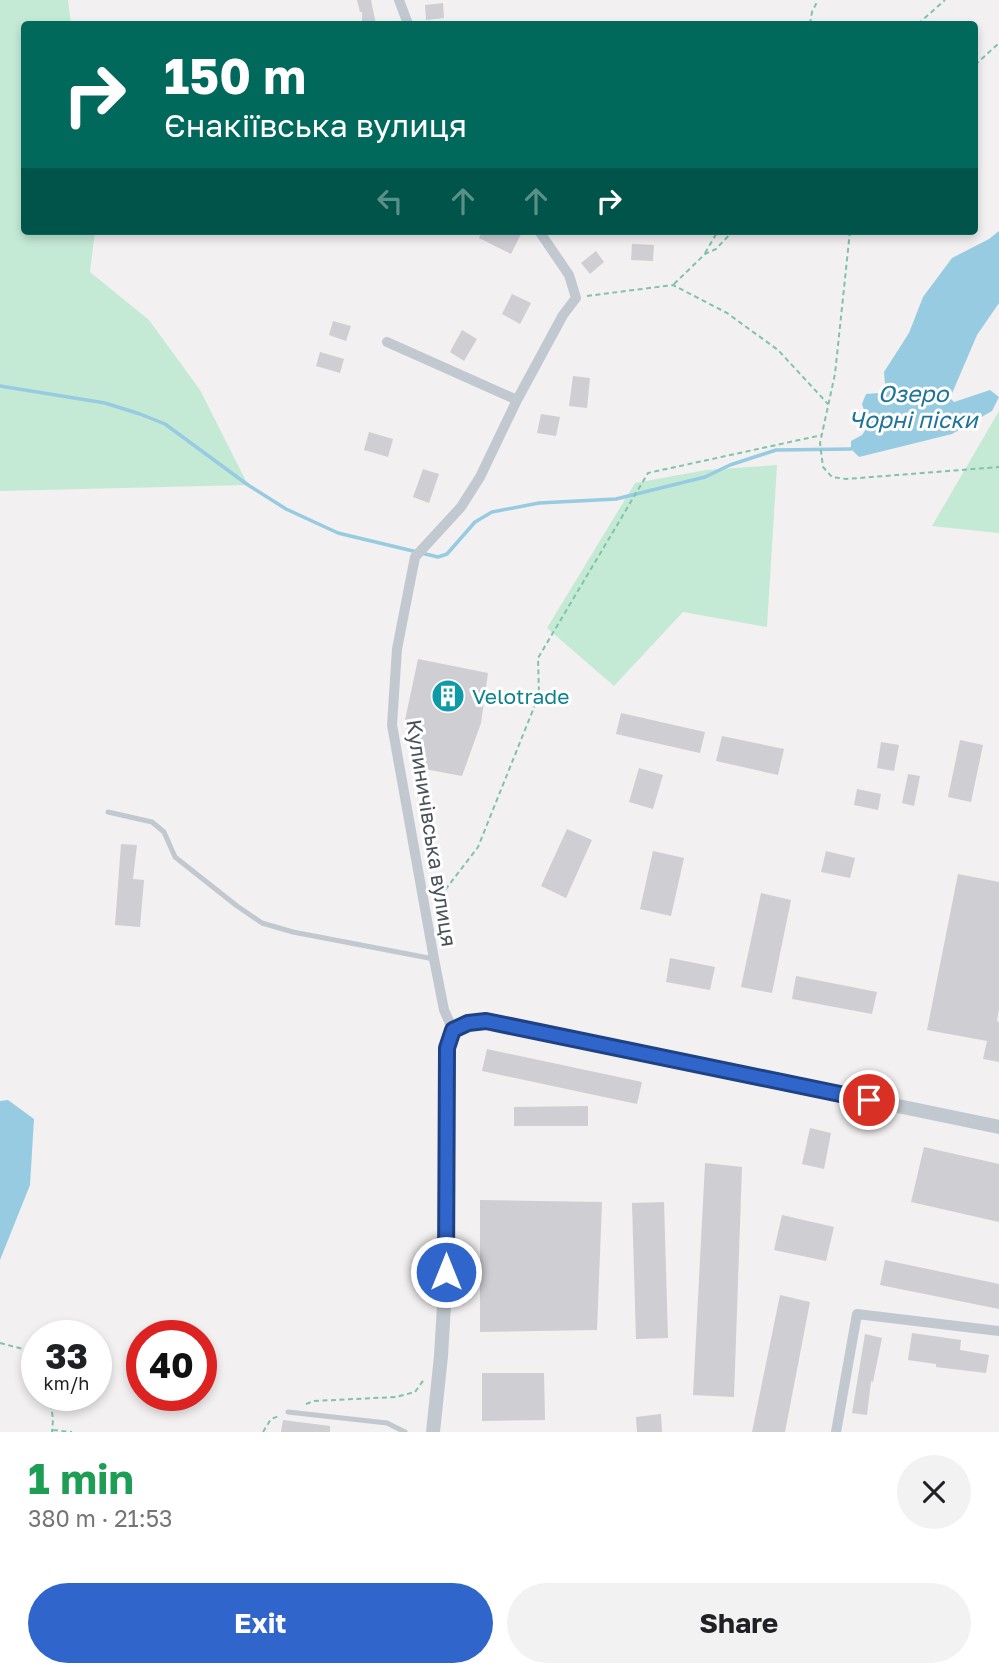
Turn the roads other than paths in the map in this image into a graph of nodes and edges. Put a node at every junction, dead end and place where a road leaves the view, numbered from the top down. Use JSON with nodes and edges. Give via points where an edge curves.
{"nodes":[{"id":1,"x":399,"y":0,"type":"edge"},
{"id":2,"x":407,"y":21,"type":"edge"},
{"id":3,"x":542,"y":235,"type":"edge"},
{"id":4,"x":387,"y":342,"type":"dead end"},
{"id":5,"x":517,"y":400,"type":"junction"},
{"id":6,"x":108,"y":811,"type":"dead end"},
{"id":7,"x":434,"y":959,"type":"junction"},
{"id":8,"x":453,"y":1030,"type":"junction"},
{"id":9,"x":999,"y":1127,"type":"edge"},
{"id":10,"x":999,"y":1331,"type":"edge"},
{"id":11,"x":288,"y":1412,"type":"road end"},
{"id":12,"x":405,"y":1432,"type":"edge"},
{"id":13,"x":433,"y":1432,"type":"edge"},
{"id":14,"x":836,"y":1432,"type":"edge"}],
"edges":[{"from":1,"to":2,"type":"street"},
{"from":3,"to":5,"type":"street","via":[[569,275],[576,298]]},
{"from":4,"to":5,"type":"street"},
{"from":5,"to":7,"type":"street","name":"Кулиничівська вулиця","via":[[461,508],[415,556],[397,649],[392,725]]},
{"from":6,"to":7,"type":"lane","via":[[152,822],[164,832],[175,857],[262,923]]},
{"from":7,"to":8,"type":"street","name":"Кулиничівська вулиця","via":[[444,1010]]},
{"from":8,"to":9,"type":"street","via":[[486,1021]]},
{"from":8,"to":13,"type":"street","via":[[447,1048],[446,1272]]},
{"from":10,"to":14,"type":"street","via":[[857,1314]]},
{"from":11,"to":12,"type":"lane","via":[[387,1423]]}]}
